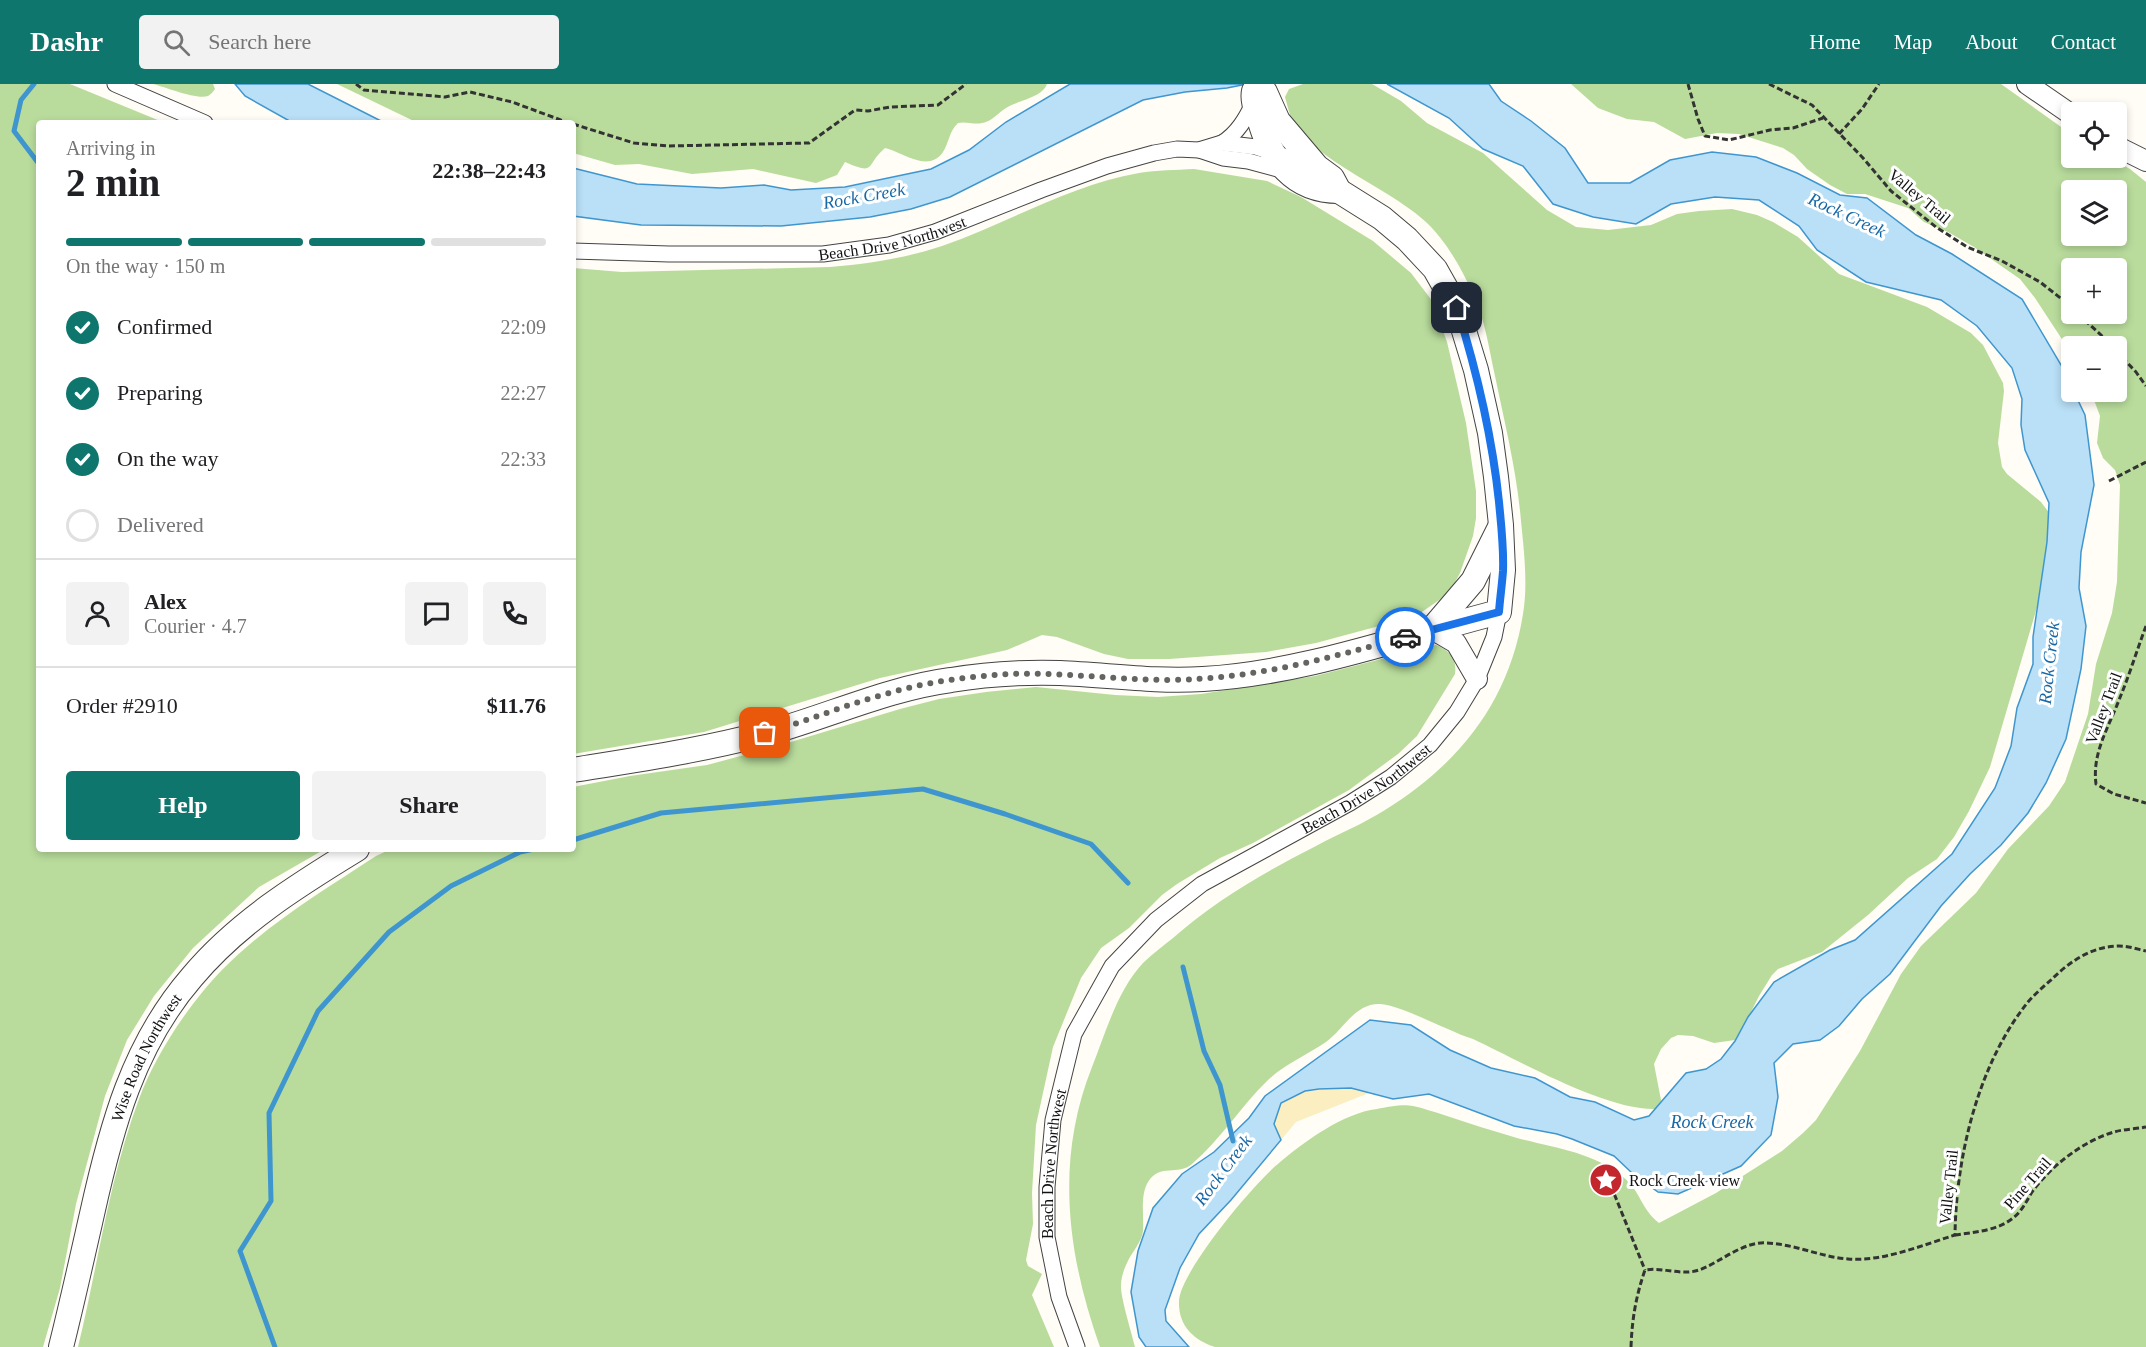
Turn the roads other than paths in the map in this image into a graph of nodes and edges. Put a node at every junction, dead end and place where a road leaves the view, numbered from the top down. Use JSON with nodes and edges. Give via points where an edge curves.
{"nodes":[{"id":1,"x":115,"y":84,"type":"edge"},
{"id":2,"x":2027,"y":84,"type":"edge"},
{"id":3,"x":1256,"y":90,"type":"edge"},
{"id":4,"x":2061,"y":107,"type":"edge"},
{"id":5,"x":198,"y":120,"type":"edge"},
{"id":6,"x":1278,"y":121,"type":"junction"},
{"id":7,"x":1222,"y":143,"type":"junction"},
{"id":8,"x":1199,"y":150,"type":"junction"},
{"id":9,"x":1270,"y":151,"type":"junction"},
{"id":10,"x":2127,"y":152,"type":"edge"},
{"id":11,"x":1248,"y":161,"type":"junction"},
{"id":12,"x":2146,"y":161,"type":"edge"},
{"id":13,"x":1317,"y":167,"type":"junction"},
{"id":14,"x":1285,"y":171,"type":"junction"},
{"id":15,"x":1339,"y":191,"type":"junction"},
{"id":16,"x":576,"y":250,"type":"edge"},
{"id":17,"x":1501,"y":525,"type":"junction"},
{"id":18,"x":1499,"y":612,"type":"junction"},
{"id":19,"x":1432,"y":629,"type":"junction"},
{"id":20,"x":1477,"y":679,"type":"junction"},
{"id":21,"x":576,"y":770,"type":"edge"},
{"id":22,"x":352,"y":852,"type":"edge"},
{"id":23,"x":62,"y":1347,"type":"edge"},
{"id":24,"x":1077,"y":1347,"type":"edge"}],
"edges":[{"from":1,"to":5,"type":"street"},
{"from":2,"to":4,"type":"street"},
{"from":3,"to":6,"type":"street","via":[[1265,92]]},
{"from":3,"to":7,"type":"street","via":[[1239,127]]},
{"from":3,"to":9,"type":"street"},
{"from":6,"to":9,"type":"street"},
{"from":6,"to":13,"type":"street"},
{"from":7,"to":8,"type":"street","name":"Beach Drive Northwest"},
{"from":7,"to":9,"type":"street","name":"Beach Drive Northwest"},
{"from":8,"to":11,"type":"street","name":"Beach Drive Northwest"},
{"from":8,"to":16,"type":"street","name":"Beach Drive Northwest","via":[[1177,149],[1107,166],[935,232],[889,245],[823,254]]},
{"from":9,"to":11,"type":"street"},
{"from":9,"to":13,"type":"street","name":"Beach Drive Northwest"},
{"from":9,"to":14,"type":"street"},
{"from":10,"to":12,"type":"street"},
{"from":11,"to":14,"type":"street","name":"Beach Drive Northwest"},
{"from":13,"to":15,"type":"street","name":"Beach Drive Northwest","via":[[1332,178]]},
{"from":14,"to":15,"type":"street","name":"Beach Drive Northwest","via":[[1323,191]]},
{"from":15,"to":17,"type":"street","name":"Beach Drive Northwest","via":[[1407,239],[1435,269],[1457,308],[1490,433]]},
{"from":17,"to":18,"type":"street","name":"Beach Drive Northwest","via":[[1503,570]]},
{"from":17,"to":19,"type":"street","via":[[1473,581]]},
{"from":18,"to":19,"type":"street"},
{"from":18,"to":20,"type":"street","name":"Beach Drive Northwest","via":[[1494,637]]},
{"from":19,"to":20,"type":"street","via":[[1456,643]]},
{"from":19,"to":21,"type":"street","via":[[1317,662],[1237,676],[1146,680],[1037,673],[947,680],[882,695],[734,742]]},
{"from":20,"to":24,"type":"street","name":"Beach Drive Northwest","via":[[1430,745],[1391,777],[1202,884],[1156,920],[1112,966],[1074,1034],[1053,1120],[1047,1237],[1059,1297]]},
{"from":22,"to":23,"type":"street","name":"Wise Road Northwest","via":[[285,894],[223,944],[183,987],[151,1034],[133,1070],[111,1132]]}]}
